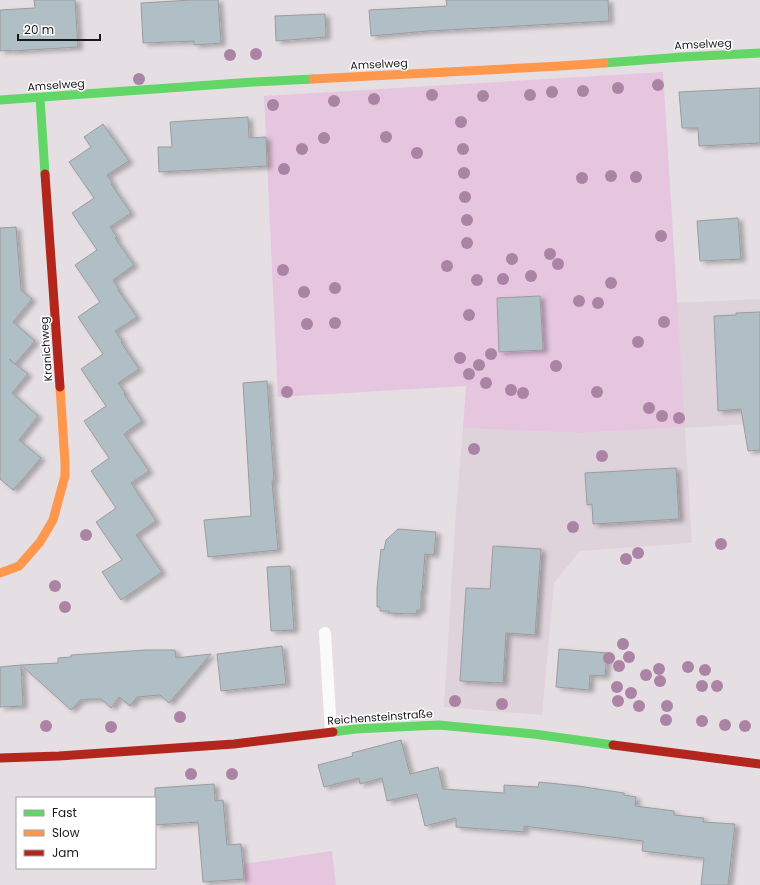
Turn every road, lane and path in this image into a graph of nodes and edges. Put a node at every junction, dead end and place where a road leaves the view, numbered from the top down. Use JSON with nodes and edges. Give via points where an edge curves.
{"nodes":[{"id":1,"x":760,"y":53,"type":"edge"},
{"id":2,"x":40,"y":98,"type":"junction"},
{"id":3,"x":0,"y":100,"type":"edge"},
{"id":4,"x":0,"y":573,"type":"edge"},
{"id":5,"x":325,"y":633,"type":"dead end"},
{"id":6,"x":331,"y":732,"type":"junction"},
{"id":7,"x":0,"y":758,"type":"edge"},
{"id":8,"x":760,"y":764,"type":"edge"}],
"edges":[{"from":1,"to":2,"type":"street","name":"Amselweg","via":[[253,82]]},
{"from":2,"to":3,"type":"street","name":"Amselweg"},
{"from":2,"to":4,"type":"street","name":"Kranichweg","via":[[65,476],[53,520],[40,542],[19,566]]},
{"from":5,"to":6,"type":"lane"},
{"from":6,"to":7,"type":"street","name":"Reichensteinstraße","via":[[234,744]]},
{"from":6,"to":8,"type":"street","name":"Reichensteinstraße","via":[[439,726],[534,734]]}]}
